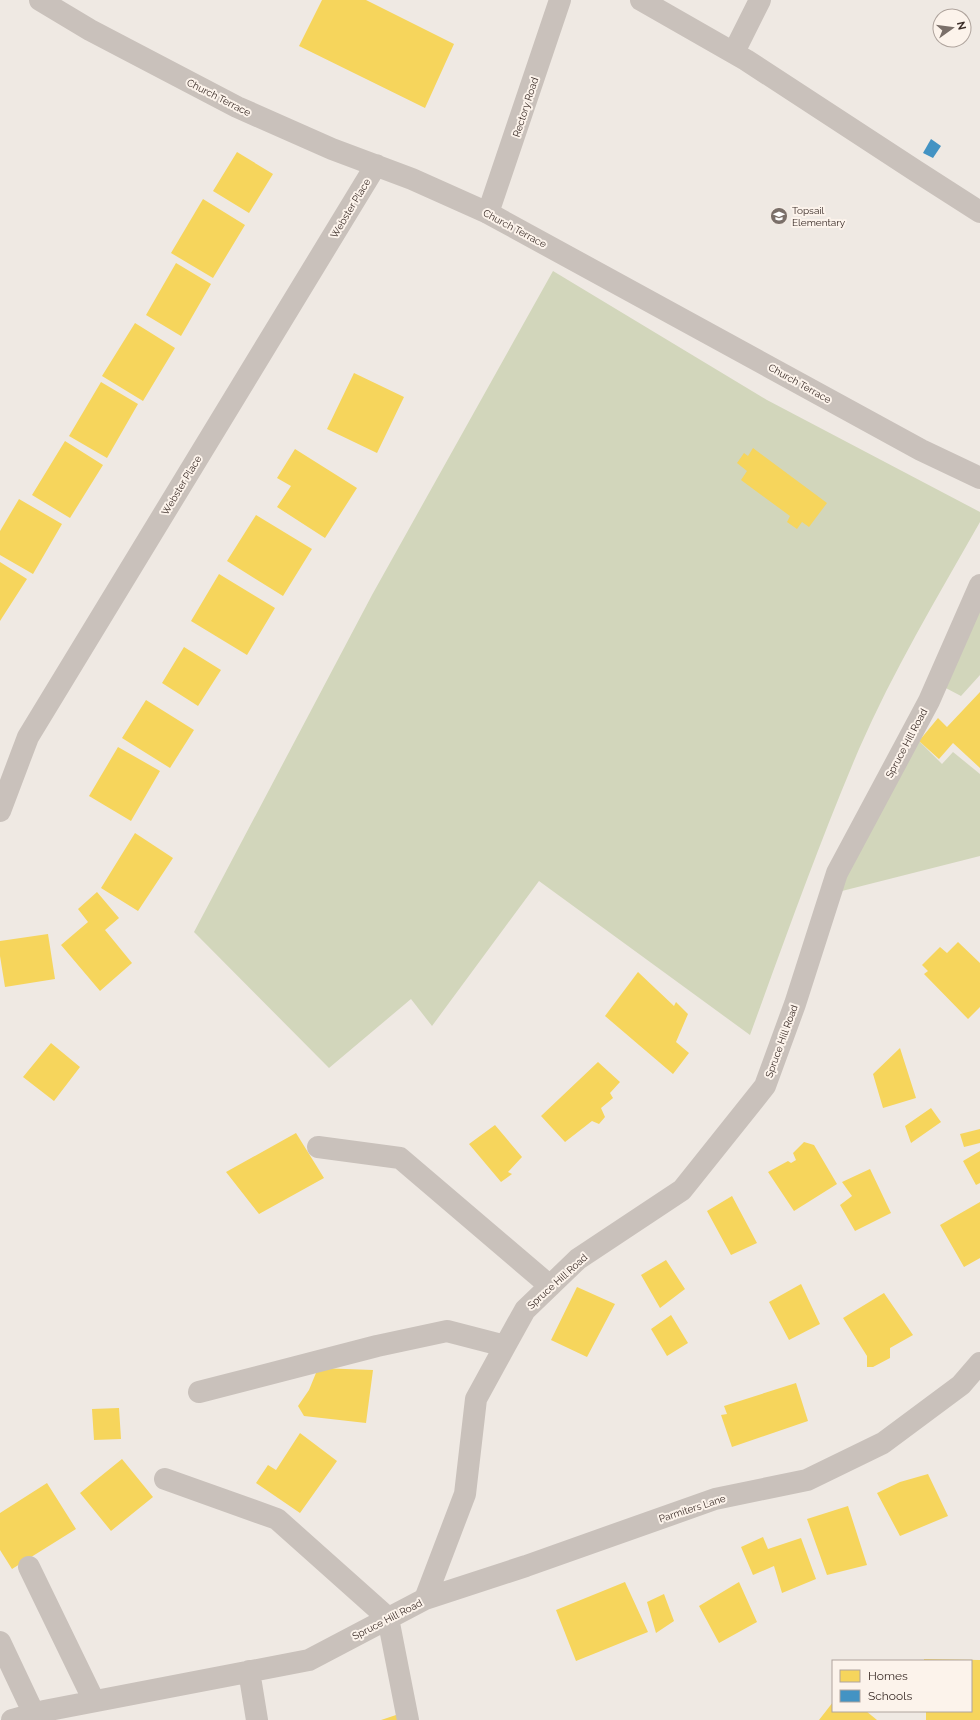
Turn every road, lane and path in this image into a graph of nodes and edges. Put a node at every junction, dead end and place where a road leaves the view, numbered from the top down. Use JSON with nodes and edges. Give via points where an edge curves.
{"nodes":[{"id":1,"x":40,"y":0,"type":"edge"},
{"id":2,"x":560,"y":0,"type":"edge"},
{"id":3,"x":641,"y":0,"type":"edge"},
{"id":4,"x":760,"y":0,"type":"edge"},
{"id":5,"x":734,"y":52,"type":"junction"},
{"id":6,"x":376,"y":165,"type":"junction"},
{"id":7,"x":980,"y":212,"type":"edge"},
{"id":8,"x":488,"y":213,"type":"junction"},
{"id":9,"x":980,"y":478,"type":"edge"},
{"id":10,"x":980,"y":585,"type":"edge"},
{"id":11,"x":0,"y":811,"type":"edge"},
{"id":12,"x":318,"y":1147,"type":"dead end"},
{"id":13,"x":550,"y":1286,"type":"junction"},
{"id":14,"x":505,"y":1346,"type":"junction"},
{"id":15,"x":980,"y":1363,"type":"edge"},
{"id":16,"x":199,"y":1392,"type":"dead end"},
{"id":17,"x":165,"y":1479,"type":"dead end"},
{"id":18,"x":29,"y":1567,"type":"dead end"},
{"id":19,"x":425,"y":1599,"type":"junction"},
{"id":20,"x":388,"y":1618,"type":"junction"},
{"id":21,"x":0,"y":1642,"type":"edge"},
{"id":22,"x":249,"y":1671,"type":"junction"},
{"id":23,"x":94,"y":1701,"type":"junction"},
{"id":24,"x":34,"y":1714,"type":"junction"},
{"id":25,"x":12,"y":1720,"type":"edge"},
{"id":26,"x":257,"y":1720,"type":"edge"},
{"id":27,"x":408,"y":1720,"type":"edge"}],
"edges":[{"from":1,"to":6,"type":"street","name":"Church Terrace","via":[[90,30],[237,107],[332,149]]},
{"from":2,"to":8,"type":"street","name":"Rectory Road"},
{"from":3,"to":5,"type":"street"},
{"from":4,"to":5,"type":"street"},
{"from":5,"to":7,"type":"street"},
{"from":6,"to":8,"type":"street","name":"Church Terrace"},
{"from":6,"to":11,"type":"street","name":"Webster Place","via":[[28,736]]},
{"from":8,"to":9,"type":"street","name":"Church Terrace","via":[[921,450]]},
{"from":10,"to":13,"type":"street","name":"Spruce Hill Road","via":[[929,700],[837,873],[795,1004],[765,1086],[682,1190],[578,1259]]},
{"from":12,"to":13,"type":"street","via":[[400,1158]]},
{"from":13,"to":14,"type":"street","name":"Spruce Hill Road","via":[[525,1310]]},
{"from":14,"to":16,"type":"street","via":[[447,1331]]},
{"from":14,"to":19,"type":"street","name":"Spruce Hill Road","via":[[476,1400],[465,1494]]},
{"from":15,"to":19,"type":"street","name":"Parmiters Lane","via":[[961,1385],[883,1442],[807,1480],[715,1499]]},
{"from":17,"to":20,"type":"street","via":[[277,1518]]},
{"from":18,"to":23,"type":"street"},
{"from":19,"to":20,"type":"street","name":"Spruce Hill Road"},
{"from":20,"to":22,"type":"street","name":"Spruce Hill Road","via":[[309,1660]]},
{"from":20,"to":27,"type":"street"},
{"from":21,"to":24,"type":"street"},
{"from":22,"to":23,"type":"street","name":"Spruce Hill Road"},
{"from":22,"to":26,"type":"street"},
{"from":23,"to":24,"type":"street","name":"Spruce Hill Road"},
{"from":24,"to":25,"type":"street","name":"Spruce Hill Road"}]}
